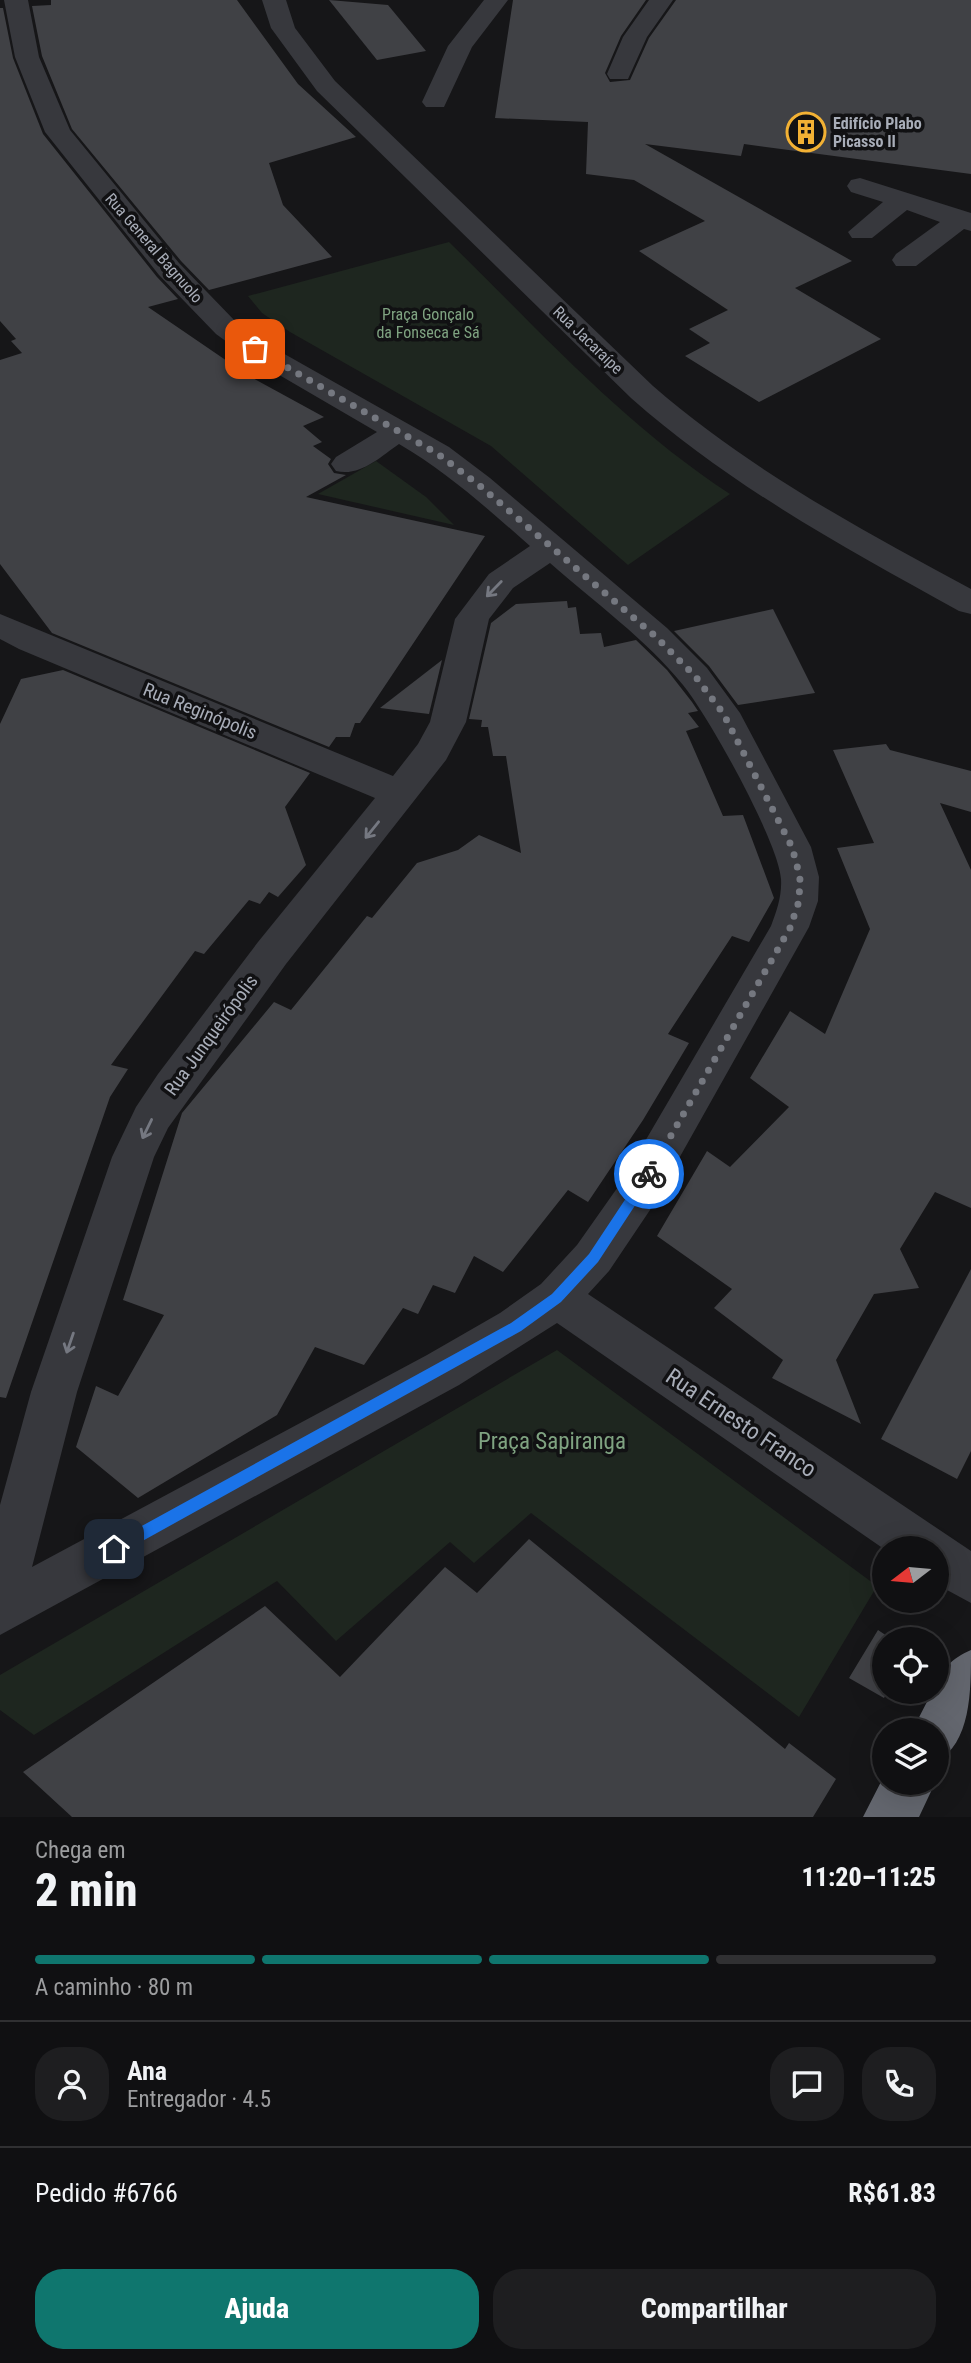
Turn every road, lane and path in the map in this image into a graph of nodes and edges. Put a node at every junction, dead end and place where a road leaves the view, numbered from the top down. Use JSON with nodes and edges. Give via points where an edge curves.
{"nodes":[{"id":1,"x":16,"y":0,"type":"edge"},
{"id":2,"x":274,"y":0,"type":"edge"},
{"id":3,"x":496,"y":0,"type":"edge"},
{"id":4,"x":661,"y":0,"type":"edge"},
{"id":5,"x":619,"y":74,"type":"dead end"},
{"id":6,"x":435,"y":102,"type":"dead end"},
{"id":7,"x":860,"y":186,"type":"dead end"},
{"id":8,"x":903,"y":200,"type":"junction"},
{"id":9,"x":966,"y":221,"type":"edge"},
{"id":10,"x":862,"y":232,"type":"dead end"},
{"id":11,"x":906,"y":260,"type":"dead end"},
{"id":12,"x":401,"y":430,"type":"junction"},
{"id":13,"x":347,"y":464,"type":"dead end"},
{"id":14,"x":549,"y":548,"type":"junction"},
{"id":15,"x":971,"y":603,"type":"edge"},
{"id":16,"x":0,"y":625,"type":"edge"},
{"id":17,"x":401,"y":794,"type":"junction"},
{"id":18,"x":557,"y":1298,"type":"junction"},
{"id":19,"x":907,"y":1536,"type":"edge"},
{"id":20,"x":949,"y":1565,"type":"edge"},
{"id":21,"x":971,"y":1579,"type":"edge"},
{"id":22,"x":0,"y":1597,"type":"edge"},
{"id":23,"x":0,"y":1611,"type":"edge"},
{"id":24,"x":971,"y":1675,"type":"edge"},
{"id":25,"x":946,"y":1718,"type":"edge"},
{"id":26,"x":902,"y":1795,"type":"edge"},
{"id":27,"x":890,"y":1817,"type":"edge"}],
"edges":[{"from":1,"to":12,"type":"street","name":"Rua General Bagnuolo","via":[[27,57],[58,132],[169,269],[247,344]]},
{"from":2,"to":15,"type":"street","name":"Rua Jacaraípe","via":[[283,28],[326,86],[695,438],[817,520]]},
{"from":3,"to":6,"type":"street","via":[[460,46]]},
{"from":4,"to":5,"type":"street","via":[[635,37]]},
{"from":7,"to":8,"type":"street"},
{"from":8,"to":9,"type":"street"},
{"from":8,"to":10,"type":"street"},
{"from":9,"to":11,"type":"street"},
{"from":12,"to":13,"type":"street"},
{"from":12,"to":14,"type":"street","name":"Rua General Bagnuolo","via":[[479,485]]},
{"from":14,"to":17,"type":"street","name":"Rua Junqueirópolis","one_way":true,"via":[[501,581],[478,609],[448,722]]},
{"from":14,"to":18,"type":"street","name":"Rua General Bagnuolo","via":[[655,636],[695,676],[723,713],[747,757],[792,847],[800,877],[799,901],[790,928],[635,1197],[593,1258]]},
{"from":16,"to":17,"type":"street","name":"Rua Reginópolis"},
{"from":17,"to":22,"type":"street","name":"Rua Junqueirópolis","one_way":true,"via":[[272,953],[151,1119],[133,1157],[54,1392]]},
{"from":18,"to":19,"type":"street","name":"Rua Ernesto Franco"},
{"from":18,"to":23,"type":"street","name":"Rua General Bagnuolo","via":[[443,1370]]},
{"from":20,"to":21,"type":"street"},
{"from":24,"to":25,"type":"highway"},
{"from":26,"to":27,"type":"highway"}]}
